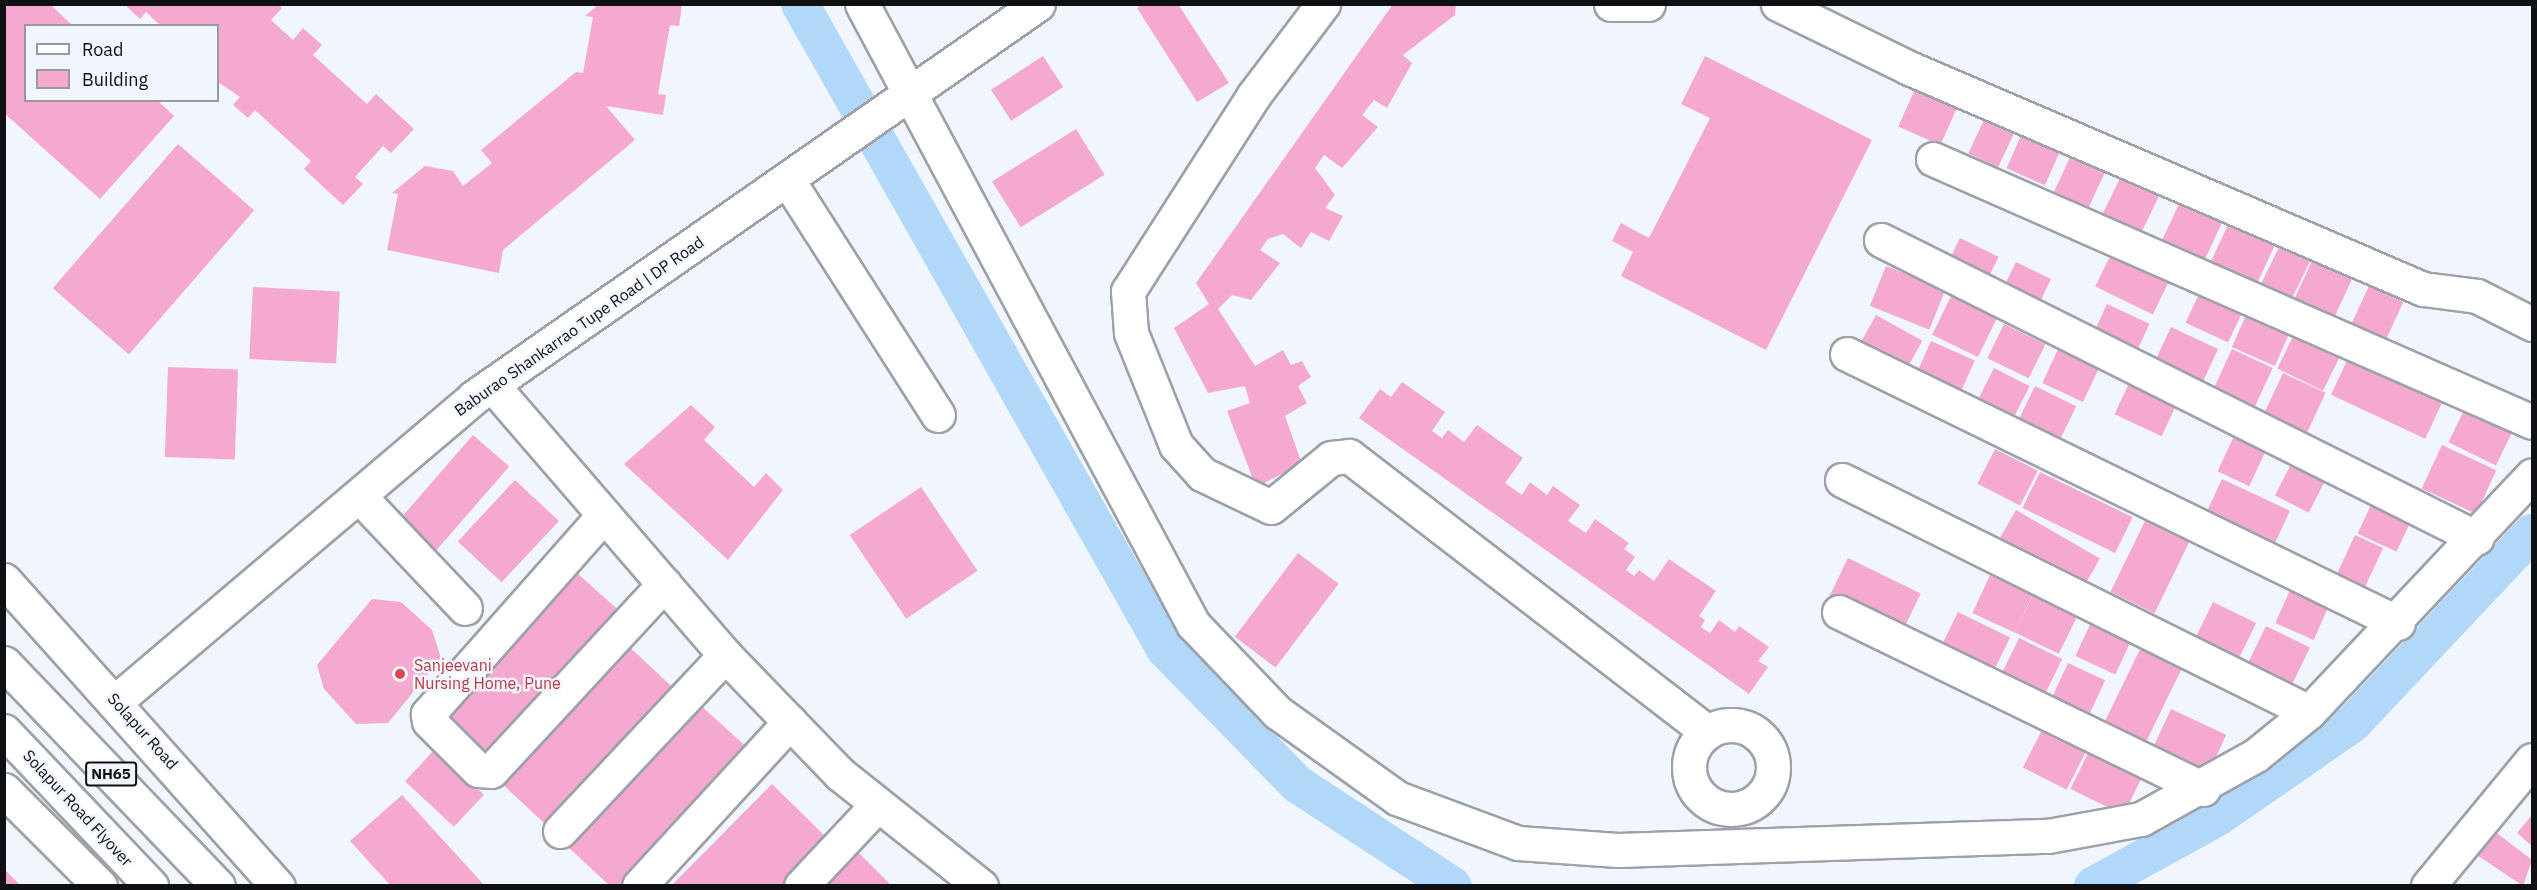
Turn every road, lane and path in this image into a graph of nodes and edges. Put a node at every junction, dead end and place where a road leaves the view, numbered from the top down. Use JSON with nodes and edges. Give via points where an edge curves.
{"nodes":[{"id":1,"x":862,"y":4,"type":"edge"},
{"id":2,"x":1038,"y":4,"type":"edge"},
{"id":3,"x":1323,"y":4,"type":"edge"},
{"id":4,"x":1648,"y":4,"type":"edge"},
{"id":5,"x":1778,"y":4,"type":"edge"},
{"id":6,"x":1612,"y":5,"type":"edge"},
{"id":7,"x":898,"y":98,"type":"junction"},
{"id":8,"x":1933,"y":159,"type":"dead end"},
{"id":9,"x":787,"y":179,"type":"junction"},
{"id":10,"x":1881,"y":240,"type":"dead end"},
{"id":11,"x":2532,"y":324,"type":"edge"},
{"id":12,"x":1847,"y":354,"type":"dead end"},
{"id":13,"x":492,"y":384,"type":"junction"},
{"id":14,"x":938,"y":414,"type":"dead end"},
{"id":15,"x":2532,"y":422,"type":"edge"},
{"id":16,"x":2532,"y":475,"type":"edge"},
{"id":17,"x":1842,"y":480,"type":"dead end"},
{"id":18,"x":359,"y":496,"type":"junction"},
{"id":19,"x":604,"y":515,"type":"junction"},
{"id":20,"x":2477,"y":538,"type":"junction"},
{"id":21,"x":4,"y":580,"type":"edge"},
{"id":22,"x":664,"y":584,"type":"junction"},
{"id":23,"x":465,"y":608,"type":"dead end"},
{"id":24,"x":1839,"y":612,"type":"dead end"},
{"id":25,"x":2398,"y":622,"type":"junction"},
{"id":26,"x":725,"y":655,"type":"junction"},
{"id":27,"x":4,"y":663,"type":"edge"},
{"id":28,"x":116,"y":701,"type":"junction"},
{"id":29,"x":2309,"y":712,"type":"junction"},
{"id":30,"x":790,"y":722,"type":"junction"},
{"id":31,"x":4,"y":731,"type":"edge"},
{"id":32,"x":1706,"y":731,"type":"dead end"},
{"id":33,"x":2532,"y":760,"type":"edge"},
{"id":34,"x":2203,"y":789,"type":"junction"},
{"id":35,"x":4,"y":790,"type":"edge"},
{"id":36,"x":878,"y":804,"type":"junction"},
{"id":37,"x":561,"y":831,"type":"dead end"},
{"id":38,"x":100,"y":885,"type":"edge"},
{"id":39,"x":151,"y":885,"type":"edge"},
{"id":40,"x":218,"y":885,"type":"edge"},
{"id":41,"x":278,"y":885,"type":"edge"},
{"id":42,"x":639,"y":885,"type":"edge"},
{"id":43,"x":801,"y":885,"type":"edge"},
{"id":44,"x":981,"y":885,"type":"edge"},
{"id":45,"x":2430,"y":885,"type":"edge"}],
"edges":[{"from":1,"to":7,"type":"main road"},
{"from":2,"to":7,"type":"main road","name":"Baburao Shankarrao Tupe Road | DP Road"},
{"from":3,"to":32,"type":"main road","via":[[1254,95],[1128,291],[1131,333],[1176,445],[1202,474],[1270,507],[1331,458],[1349,456]]},
{"from":4,"to":6,"type":"main road"},
{"from":5,"to":11,"type":"main road","via":[[1909,68],[2423,289],[2477,296]]},
{"from":7,"to":9,"type":"main road","name":"Baburao Shankarrao Tupe Road | DP Road"},
{"from":7,"to":34,"type":"main road","via":[[1193,624],[1277,712],[1397,798],[1518,843],[1618,850],[2048,836],[2141,819]]},
{"from":8,"to":15,"type":"main road"},
{"from":9,"to":13,"type":"main road","name":"Baburao Shankarrao Tupe Road | DP Road"},
{"from":9,"to":14,"type":"main road"},
{"from":10,"to":20,"type":"main road"},
{"from":12,"to":25,"type":"main road"},
{"from":13,"to":18,"type":"main road","name":"Baburao Shankarrao Tupe Road | DP Road"},
{"from":13,"to":19,"type":"main road"},
{"from":16,"to":20,"type":"main road"},
{"from":17,"to":29,"type":"main road"},
{"from":18,"to":23,"type":"main road"},
{"from":18,"to":28,"type":"main road","name":"Baburao Shankarrao Tupe Road | DP Road"},
{"from":19,"to":22,"type":"main road"},
{"from":19,"to":22,"type":"main road","via":[[428,714],[429,721],[478,770],[491,771]]},
{"from":20,"to":25,"type":"main road"},
{"from":21,"to":28,"type":"main road","name":"Solapur Road"},
{"from":22,"to":26,"type":"main road"},
{"from":24,"to":34,"type":"main road"},
{"from":25,"to":29,"type":"main road"},
{"from":26,"to":30,"type":"main road"},
{"from":26,"to":37,"type":"main road"},
{"from":27,"to":40,"type":"main road","number":"NH65"},
{"from":28,"to":41,"type":"main road","name":"Solapur Road"},
{"from":29,"to":34,"type":"main road"},
{"from":30,"to":36,"type":"main road"},
{"from":30,"to":42,"type":"main road"},
{"from":31,"to":39,"type":"main road","name":"Solapur Road Flyover","number":"NH65"},
{"from":33,"to":45,"type":"main road"},
{"from":35,"to":38,"type":"main road"},
{"from":36,"to":43,"type":"main road"},
{"from":36,"to":44,"type":"main road"}]}
